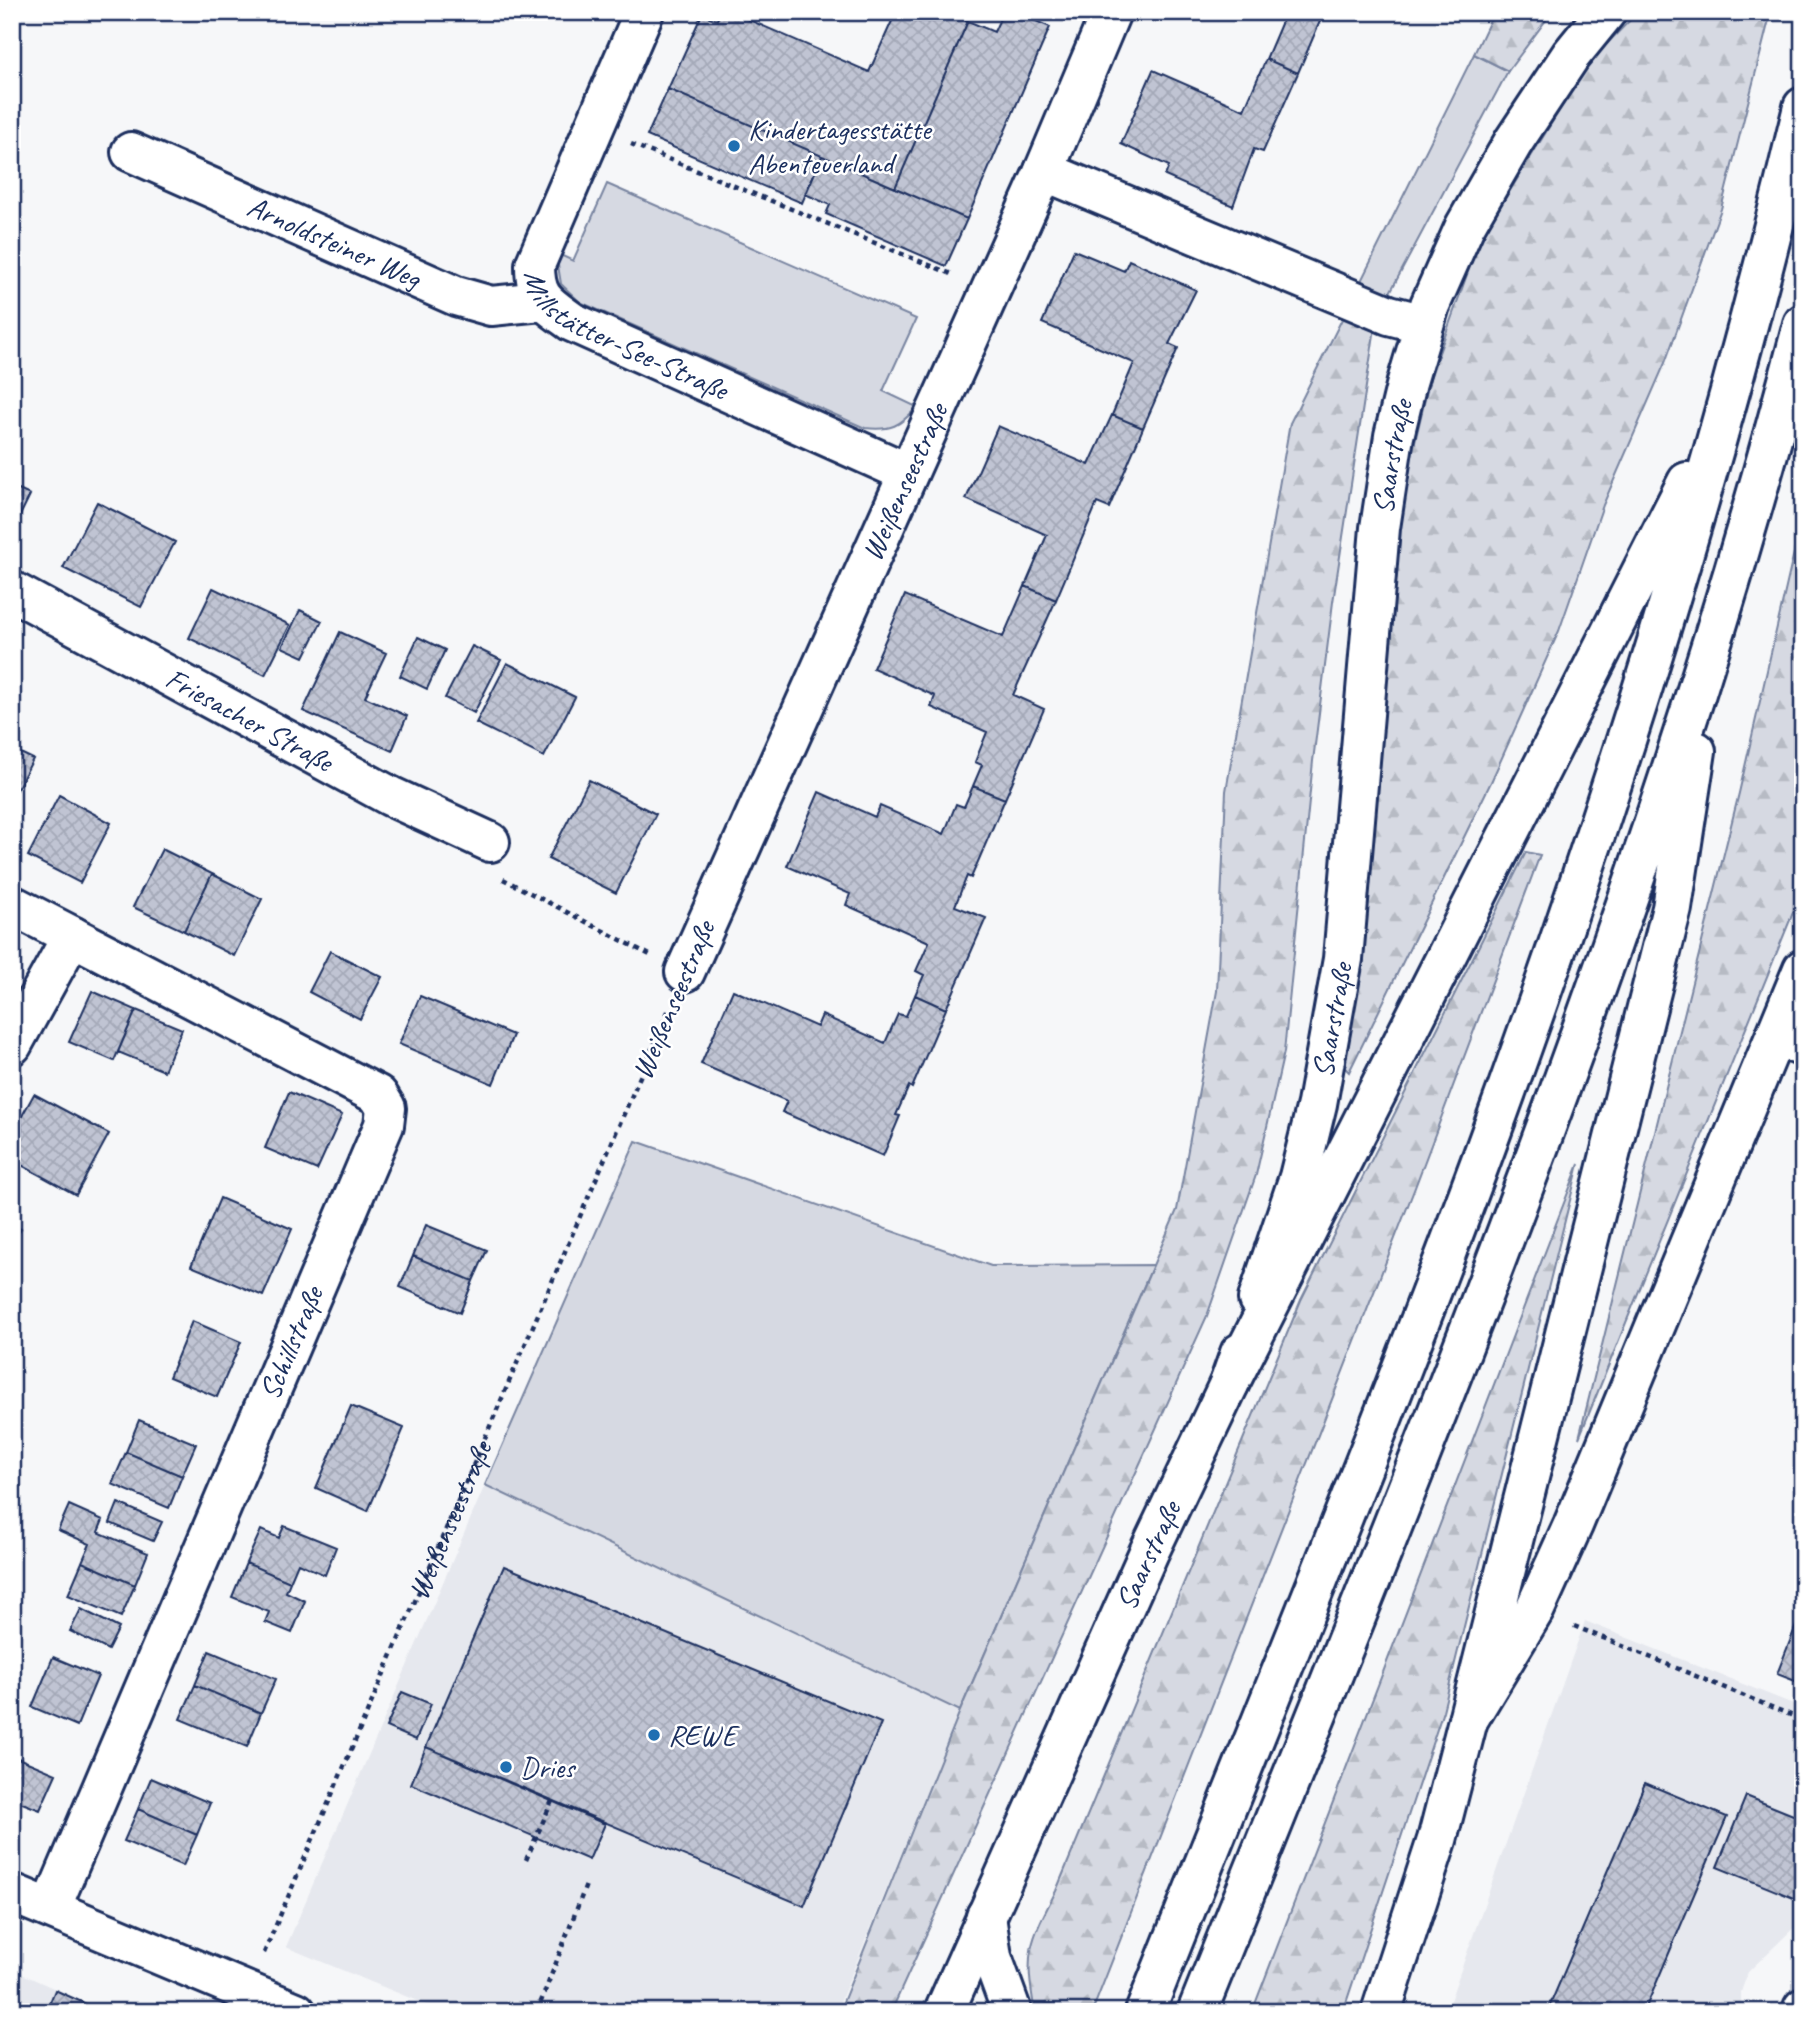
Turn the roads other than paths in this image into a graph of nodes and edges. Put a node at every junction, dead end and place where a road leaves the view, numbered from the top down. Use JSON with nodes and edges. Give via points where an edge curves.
{"nodes":[{"id":1,"x":644,"y":12,"type":"edge"},
{"id":2,"x":1111,"y":12,"type":"edge"},
{"id":3,"x":1606,"y":12,"type":"edge"},
{"id":4,"x":1803,"y":107,"type":"edge"},
{"id":5,"x":131,"y":152,"type":"dead end"},
{"id":6,"x":1044,"y":171,"type":"junction"},
{"id":7,"x":542,"y":301,"type":"junction"},
{"id":8,"x":1424,"y":324,"type":"junction"},
{"id":9,"x":1803,"y":324,"type":"edge"},
{"id":10,"x":1731,"y":396,"type":"junction"},
{"id":11,"x":908,"y":472,"type":"junction"},
{"id":12,"x":12,"y":591,"type":"edge"},
{"id":13,"x":1711,"y":653,"type":"junction"},
{"id":14,"x":490,"y":842,"type":"road end"},
{"id":15,"x":12,"y":905,"type":"edge"},
{"id":16,"x":72,"y":936,"type":"junction"},
{"id":17,"x":1803,"y":969,"type":"edge"},
{"id":18,"x":685,"y":972,"type":"road end"},
{"id":19,"x":1789,"y":1041,"type":"edge"},
{"id":20,"x":12,"y":1045,"type":"edge"},
{"id":21,"x":1229,"y":1384,"type":"junction"},
{"id":22,"x":1468,"y":1720,"type":"junction"},
{"id":23,"x":12,"y":1893,"type":"edge"},
{"id":24,"x":51,"y":1908,"type":"junction"},
{"id":25,"x":986,"y":1916,"type":"junction"},
{"id":26,"x":296,"y":2012,"type":"edge"},
{"id":27,"x":944,"y":2012,"type":"edge"},
{"id":28,"x":1012,"y":2012,"type":"edge"},
{"id":29,"x":1145,"y":2012,"type":"edge"},
{"id":30,"x":1197,"y":2012,"type":"edge"},
{"id":31,"x":1381,"y":2012,"type":"edge"}],
"edges":[{"from":1,"to":7,"type":"main road","name":"Millstätter-See-Straße","via":[[535,265]]},
{"from":2,"to":6,"type":"main road","name":"Weißenseestraße"},
{"from":3,"to":8,"type":"main road","name":"Saarstraße","via":[[1571,55],[1514,141],[1465,226]]},
{"from":4,"to":10,"type":"main road"},
{"from":5,"to":7,"type":"main road","name":"Arnoldsteiner Weg","via":[[456,296],[491,306]]},
{"from":6,"to":8,"type":"main road","via":[[1389,315]]},
{"from":6,"to":11,"type":"main road","name":"Weißenseestraße"},
{"from":7,"to":11,"type":"main road","name":"Millstätter-See-Straße","via":[[572,322]]},
{"from":8,"to":21,"type":"main road","name":"Saarstraße","via":[[1394,436],[1380,528],[1343,959],[1317,1104],[1299,1177]]},
{"from":9,"to":13,"type":"main road"},
{"from":10,"to":21,"type":"main road"},
{"from":10,"to":29,"type":"main road","via":[[1660,637],[1479,1163]]},
{"from":11,"to":18,"type":"main road","name":"Weißenseestraße"},
{"from":12,"to":14,"type":"main road","name":"Friesacher Straße","via":[[390,796]]},
{"from":13,"to":22,"type":"main road","via":[[1672,908]]},
{"from":13,"to":30,"type":"main road","via":[[1530,1177]]},
{"from":15,"to":16,"type":"main road","name":"Schillstraße"},
{"from":16,"to":20,"type":"main road"},
{"from":16,"to":24,"type":"main road","name":"Schillstraße","via":[[378,1095],[386,1108],[384,1125]]},
{"from":17,"to":19,"type":"main road"},
{"from":19,"to":22,"type":"main road","via":[[1535,1609]]},
{"from":21,"to":25,"type":"main road","name":"Saarstraße"},
{"from":22,"to":31,"type":"main road","via":[[1437,1840]]},
{"from":23,"to":24,"type":"main road"},
{"from":24,"to":26,"type":"main road"},
{"from":25,"to":27,"type":"main road","name":"Saarstraße"},
{"from":25,"to":28,"type":"main road","via":[[992,1957]]}]}
